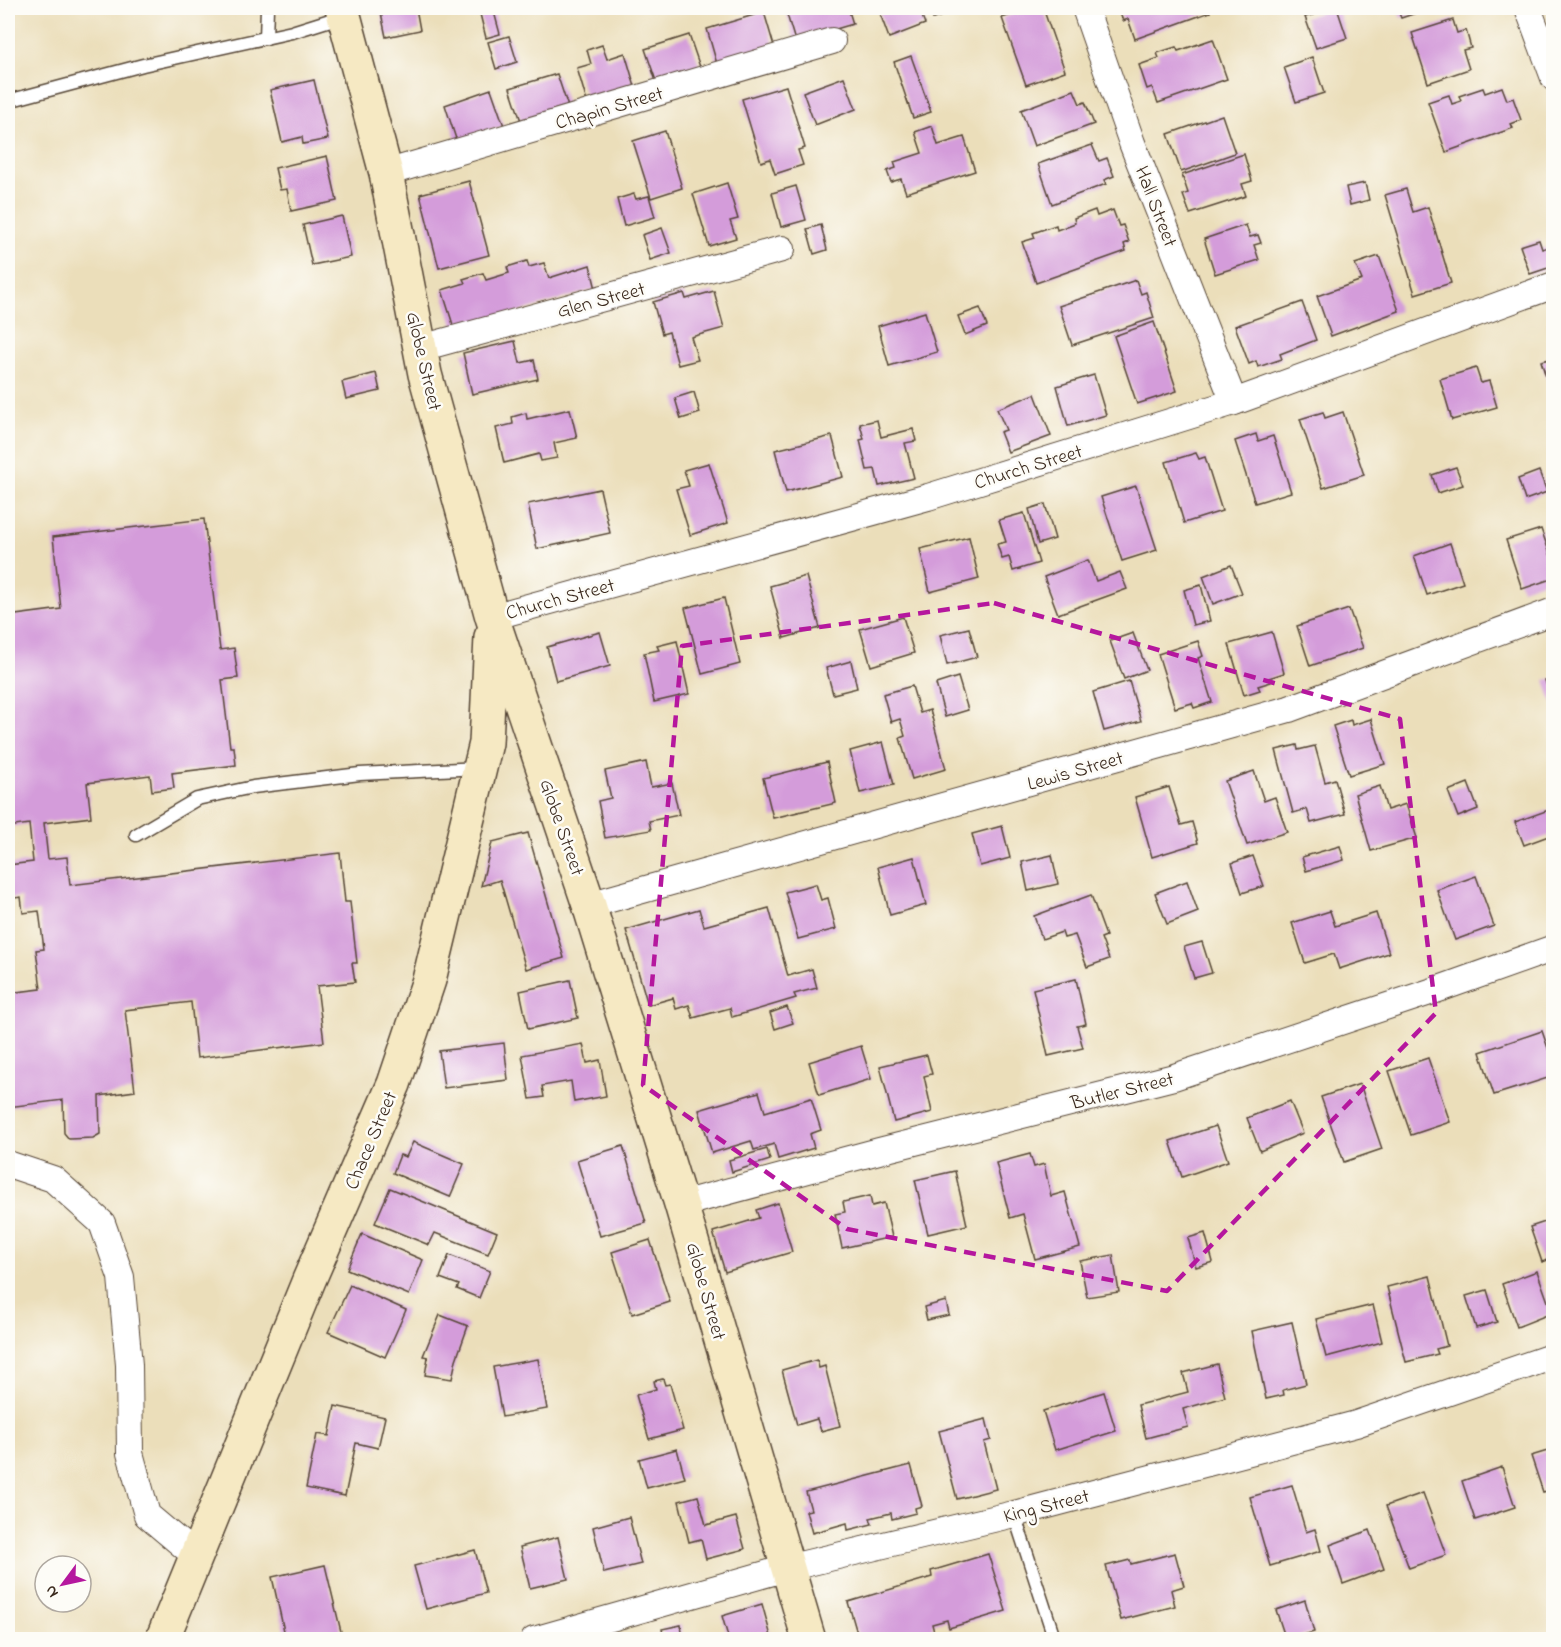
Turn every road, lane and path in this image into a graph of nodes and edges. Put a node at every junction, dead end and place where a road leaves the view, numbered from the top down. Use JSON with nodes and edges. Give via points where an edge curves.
{"nodes":[{"id":1,"x":267,"y":8,"type":"edge"},
{"id":2,"x":1085,"y":8,"type":"edge"},
{"id":3,"x":1528,"y":8,"type":"edge"},
{"id":4,"x":343,"y":11,"type":"edge"},
{"id":5,"x":266,"y":38,"type":"junction"},
{"id":6,"x":832,"y":41,"type":"dead end"},
{"id":7,"x":1554,"y":78,"type":"edge"},
{"id":8,"x":8,"y":101,"type":"edge"},
{"id":9,"x":386,"y":173,"type":"junction"},
{"id":10,"x":782,"y":249,"type":"dead end"},
{"id":11,"x":1554,"y":285,"type":"edge"},
{"id":12,"x":421,"y":348,"type":"junction"},
{"id":13,"x":1234,"y":402,"type":"junction"},
{"id":14,"x":1554,"y":611,"type":"edge"},
{"id":15,"x":492,"y":617,"type":"junction"},
{"id":16,"x":480,"y":768,"type":"junction"},
{"id":17,"x":136,"y":835,"type":"dead end"},
{"id":18,"x":589,"y":905,"type":"junction"},
{"id":19,"x":1554,"y":948,"type":"edge"},
{"id":20,"x":8,"y":1164,"type":"edge"},
{"id":21,"x":681,"y":1204,"type":"junction"},
{"id":22,"x":1554,"y":1356,"type":"edge"},
{"id":23,"x":1014,"y":1514,"type":"junction"},
{"id":24,"x":197,"y":1557,"type":"junction"},
{"id":25,"x":787,"y":1568,"type":"junction"},
{"id":26,"x":162,"y":1640,"type":"edge"},
{"id":27,"x":534,"y":1640,"type":"edge"},
{"id":28,"x":809,"y":1640,"type":"edge"},
{"id":29,"x":1055,"y":1640,"type":"edge"}],
"edges":[{"from":1,"to":5,"type":"lane"},
{"from":2,"to":13,"type":"street","name":"Hall Street","via":[[1132,143]]},
{"from":3,"to":7,"type":"street"},
{"from":4,"to":5,"type":"lane"},
{"from":4,"to":9,"type":"main road","name":"Globe Street"},
{"from":5,"to":8,"type":"lane","via":[[142,65]]},
{"from":6,"to":9,"type":"street","name":"Chapin Street"},
{"from":9,"to":12,"type":"main road","name":"Globe Street"},
{"from":10,"to":12,"type":"street","name":"Glen Street"},
{"from":11,"to":13,"type":"street","name":"Church Street"},
{"from":12,"to":15,"type":"main road","name":"Globe Street"},
{"from":13,"to":15,"type":"street","name":"Church Street","via":[[928,497]]},
{"from":14,"to":18,"type":"street","name":"Lewis Street","via":[[1289,710]]},
{"from":15,"to":16,"type":"main road","name":"Chace Street","via":[[486,742]]},
{"from":15,"to":18,"type":"main road","name":"Globe Street"},
{"from":16,"to":17,"type":"lane","via":[[360,774],[253,788],[198,800]]},
{"from":16,"to":24,"type":"main road","name":"Chace Street","via":[[429,980],[394,1084],[309,1280]]},
{"from":18,"to":21,"type":"main road","name":"Globe Street"},
{"from":19,"to":21,"type":"street","name":"Butler Street","via":[[1174,1077]]},
{"from":20,"to":24,"type":"street","via":[[53,1179],[102,1222],[121,1277],[129,1365],[130,1453],[147,1515]]},
{"from":21,"to":25,"type":"main road","name":"Globe Street"},
{"from":22,"to":23,"type":"street","name":"King Street","via":[[1356,1425]]},
{"from":23,"to":25,"type":"street","name":"King Street"},
{"from":23,"to":29,"type":"lane"},
{"from":24,"to":26,"type":"main road","name":"Chace Street"},
{"from":25,"to":27,"type":"street","name":"King Street"},
{"from":25,"to":28,"type":"main road","name":"Globe Street"}]}
